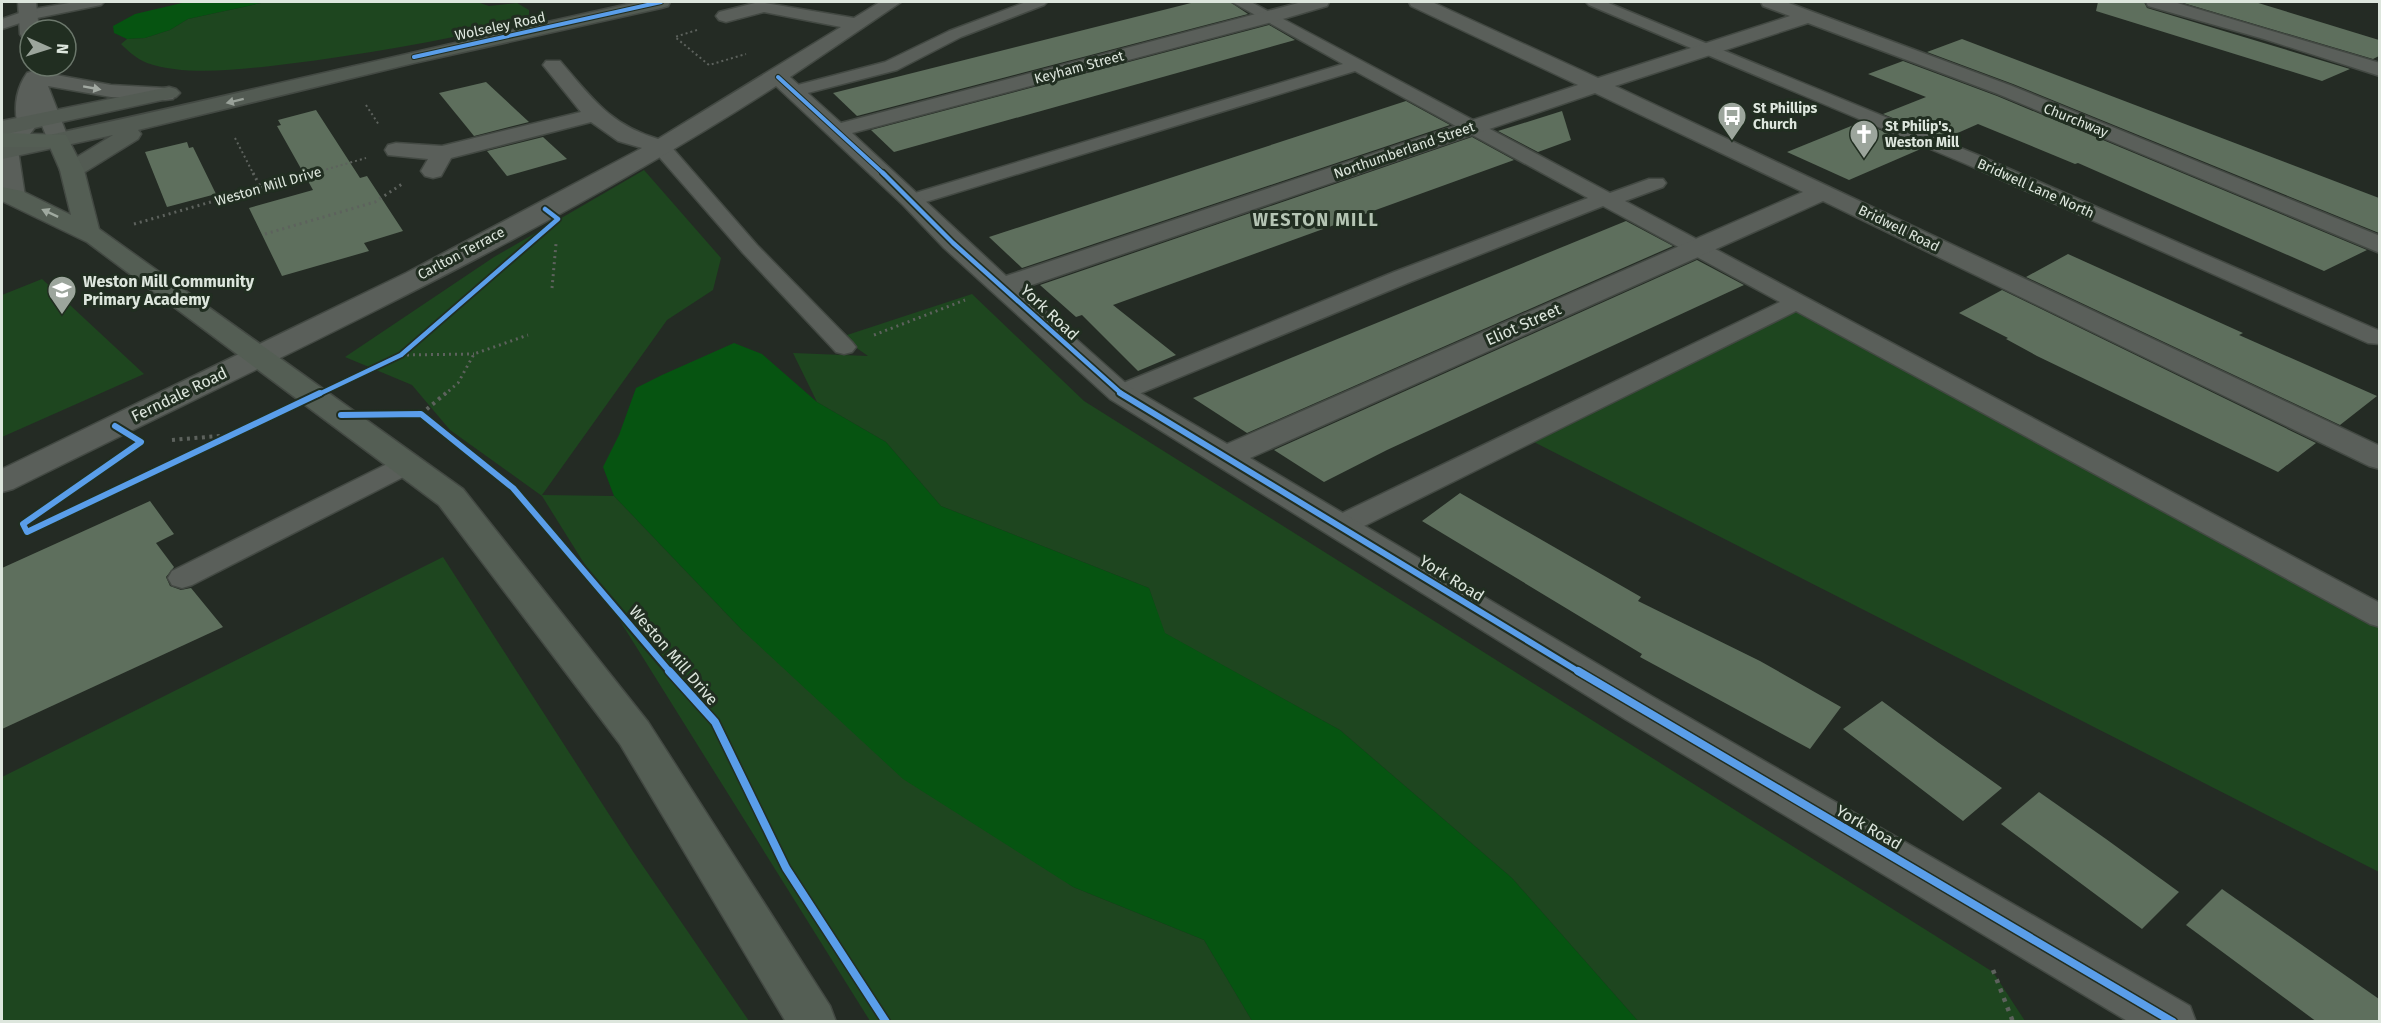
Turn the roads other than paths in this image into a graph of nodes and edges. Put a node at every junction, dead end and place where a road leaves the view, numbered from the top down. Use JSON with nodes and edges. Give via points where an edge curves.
{"nodes":[{"id":1,"x":96,"y":2,"type":"edge"},
{"id":2,"x":661,"y":2,"type":"edge"},
{"id":3,"x":892,"y":2,"type":"edge"},
{"id":4,"x":1039,"y":2,"type":"edge"},
{"id":5,"x":1240,"y":2,"type":"edge"},
{"id":6,"x":1320,"y":2,"type":"edge"},
{"id":7,"x":1418,"y":2,"type":"edge"},
{"id":8,"x":1594,"y":2,"type":"edge"},
{"id":9,"x":1770,"y":2,"type":"edge"},
{"id":10,"x":2156,"y":2,"type":"edge"},
{"id":11,"x":726,"y":16,"type":"dead end"},
{"id":12,"x":28,"y":17,"type":"edge"},
{"id":13,"x":1269,"y":17,"type":"junction"},
{"id":14,"x":1806,"y":17,"type":"junction"},
{"id":15,"x":2,"y":24,"type":"edge"},
{"id":16,"x":857,"y":24,"type":"junction"},
{"id":17,"x":1706,"y":49,"type":"junction"},
{"id":18,"x":554,"y":65,"type":"dead end"},
{"id":19,"x":1357,"y":65,"type":"junction"},
{"id":20,"x":2379,"y":70,"type":"edge"},
{"id":21,"x":32,"y":78,"type":"edge"},
{"id":22,"x":58,"y":78,"type":"edge"},
{"id":23,"x":787,"y":84,"type":"junction"},
{"id":24,"x":1598,"y":85,"type":"junction"},
{"id":25,"x":165,"y":94,"type":"junction"},
{"id":26,"x":195,"y":97,"type":"junction"},
{"id":27,"x":595,"y":115,"type":"junction"},
{"id":28,"x":1470,"y":127,"type":"junction"},
{"id":29,"x":837,"y":130,"type":"junction"},
{"id":30,"x":11,"y":134,"type":"edge"},
{"id":31,"x":661,"y":147,"type":"junction"},
{"id":32,"x":396,"y":150,"type":"road end"},
{"id":33,"x":64,"y":154,"type":"junction"},
{"id":34,"x":1656,"y":183,"type":"dead end"},
{"id":35,"x":1823,"y":192,"type":"junction"},
{"id":36,"x":7,"y":195,"type":"edge"},
{"id":37,"x":1607,"y":199,"type":"junction"},
{"id":38,"x":912,"y":200,"type":"junction"},
{"id":39,"x":92,"y":234,"type":"junction"},
{"id":40,"x":2379,"y":245,"type":"edge"},
{"id":41,"x":1697,"y":248,"type":"junction"},
{"id":42,"x":1002,"y":286,"type":"junction"},
{"id":43,"x":1798,"y":302,"type":"junction"},
{"id":44,"x":2376,"y":338,"type":"dead end"},
{"id":45,"x":844,"y":347,"type":"road end"},
{"id":46,"x":260,"y":355,"type":"junction"},
{"id":47,"x":1120,"y":393,"type":"junction"},
{"id":48,"x":1224,"y":457,"type":"junction"},
{"id":49,"x":2379,"y":459,"type":"edge"},
{"id":50,"x":408,"y":464,"type":"junction"},
{"id":51,"x":2,"y":482,"type":"edge"},
{"id":52,"x":1342,"y":525,"type":"junction"},
{"id":53,"x":182,"y":578,"type":"dead end"},
{"id":54,"x":2379,"y":616,"type":"edge"},
{"id":55,"x":813,"y":1022,"type":"edge"},
{"id":56,"x":2173,"y":1022,"type":"edge"}],
"edges":[{"from":1,"to":12,"type":"lane"},
{"from":2,"to":26,"type":"street","name":"Wolseley Road","via":[[414,57]]},
{"from":3,"to":16,"type":"street","name":"Carlton Terrace"},
{"from":4,"to":23,"type":"lane","via":[[955,34],[891,66]]},
{"from":5,"to":13,"type":"lane"},
{"from":6,"to":13,"type":"street","name":"Keyham Street"},
{"from":7,"to":24,"type":"street","name":"Bridwell Road"},
{"from":8,"to":17,"type":"lane","name":"Bridwell Lane North"},
{"from":9,"to":14,"type":"street","name":"Churchway"},
{"from":10,"to":20,"type":"street"},
{"from":11,"to":16,"type":"street","via":[[764,6]]},
{"from":12,"to":15,"type":"lane"},
{"from":13,"to":19,"type":"lane"},
{"from":13,"to":29,"type":"street","name":"Keyham Street"},
{"from":14,"to":17,"type":"street","name":"Northumberland Street"},
{"from":14,"to":40,"type":"street","name":"Churchway","via":[[2005,90]]},
{"from":16,"to":23,"type":"street","name":"Carlton Terrace"},
{"from":17,"to":24,"type":"street","name":"Northumberland Street"},
{"from":17,"to":44,"type":"lane","name":"Bridwell Lane North","via":[[1973,160]]},
{"from":18,"to":27,"type":"street"},
{"from":19,"to":28,"type":"lane"},
{"from":19,"to":38,"type":"lane"},
{"from":21,"to":30,"type":"street","via":[[26,113]]},
{"from":22,"to":25,"type":"street","name":"Wolseley Road","one_way":true,"via":[[111,91]]},
{"from":23,"to":29,"type":"street","name":"York Road"},
{"from":23,"to":31,"type":"street","name":"Carlton Terrace"},
{"from":24,"to":28,"type":"street","name":"Northumberland Street"},
{"from":24,"to":35,"type":"street","name":"Bridwell Road"},
{"from":25,"to":26,"type":"street","name":"Wolseley Road"},
{"from":25,"to":30,"type":"street","name":"Wolseley Road"},
{"from":26,"to":33,"type":"street","name":"Wolseley Road"},
{"from":26,"to":33,"type":"street","via":[[129,134]]},
{"from":27,"to":31,"type":"street","via":[[626,136]]},
{"from":27,"to":32,"type":"street","via":[[437,162]]},
{"from":28,"to":37,"type":"lane"},
{"from":28,"to":42,"type":"street","name":"Northumberland Street"},
{"from":29,"to":38,"type":"street","name":"York Road"},
{"from":30,"to":33,"type":"street","name":"Wolseley Road"},
{"from":30,"to":33,"type":"street"},
{"from":30,"to":36,"type":"street"},
{"from":31,"to":45,"type":"lane","via":[[750,249]]},
{"from":31,"to":46,"type":"street","name":"Carlton Terrace","via":[[551,214]]},
{"from":33,"to":39,"type":"main road"},
{"from":34,"to":37,"type":"lane"},
{"from":35,"to":41,"type":"street","name":"Eliot Street"},
{"from":35,"to":49,"type":"street","name":"Bridwell Road"},
{"from":39,"to":36,"type":"main road","one_way":true},
{"from":37,"to":41,"type":"lane"},
{"from":37,"to":47,"type":"lane","via":[[1402,277]]},
{"from":38,"to":42,"type":"street","name":"York Road"},
{"from":39,"to":46,"type":"main road"},
{"from":41,"to":43,"type":"lane"},
{"from":41,"to":48,"type":"street","name":"Eliot Street"},
{"from":42,"to":47,"type":"street","name":"York Road"},
{"from":43,"to":52,"type":"lane"},
{"from":43,"to":54,"type":"lane"},
{"from":46,"to":50,"type":"main road"},
{"from":46,"to":51,"type":"street","name":"Ferndale Road"},
{"from":47,"to":48,"type":"street","name":"York Road"},
{"from":48,"to":52,"type":"street","name":"York Road"},
{"from":50,"to":53,"type":"lane"},
{"from":50,"to":55,"type":"main road","via":[[451,497],[634,733]]},
{"from":52,"to":56,"type":"street","name":"York Road","via":[[1639,708]]}]}
